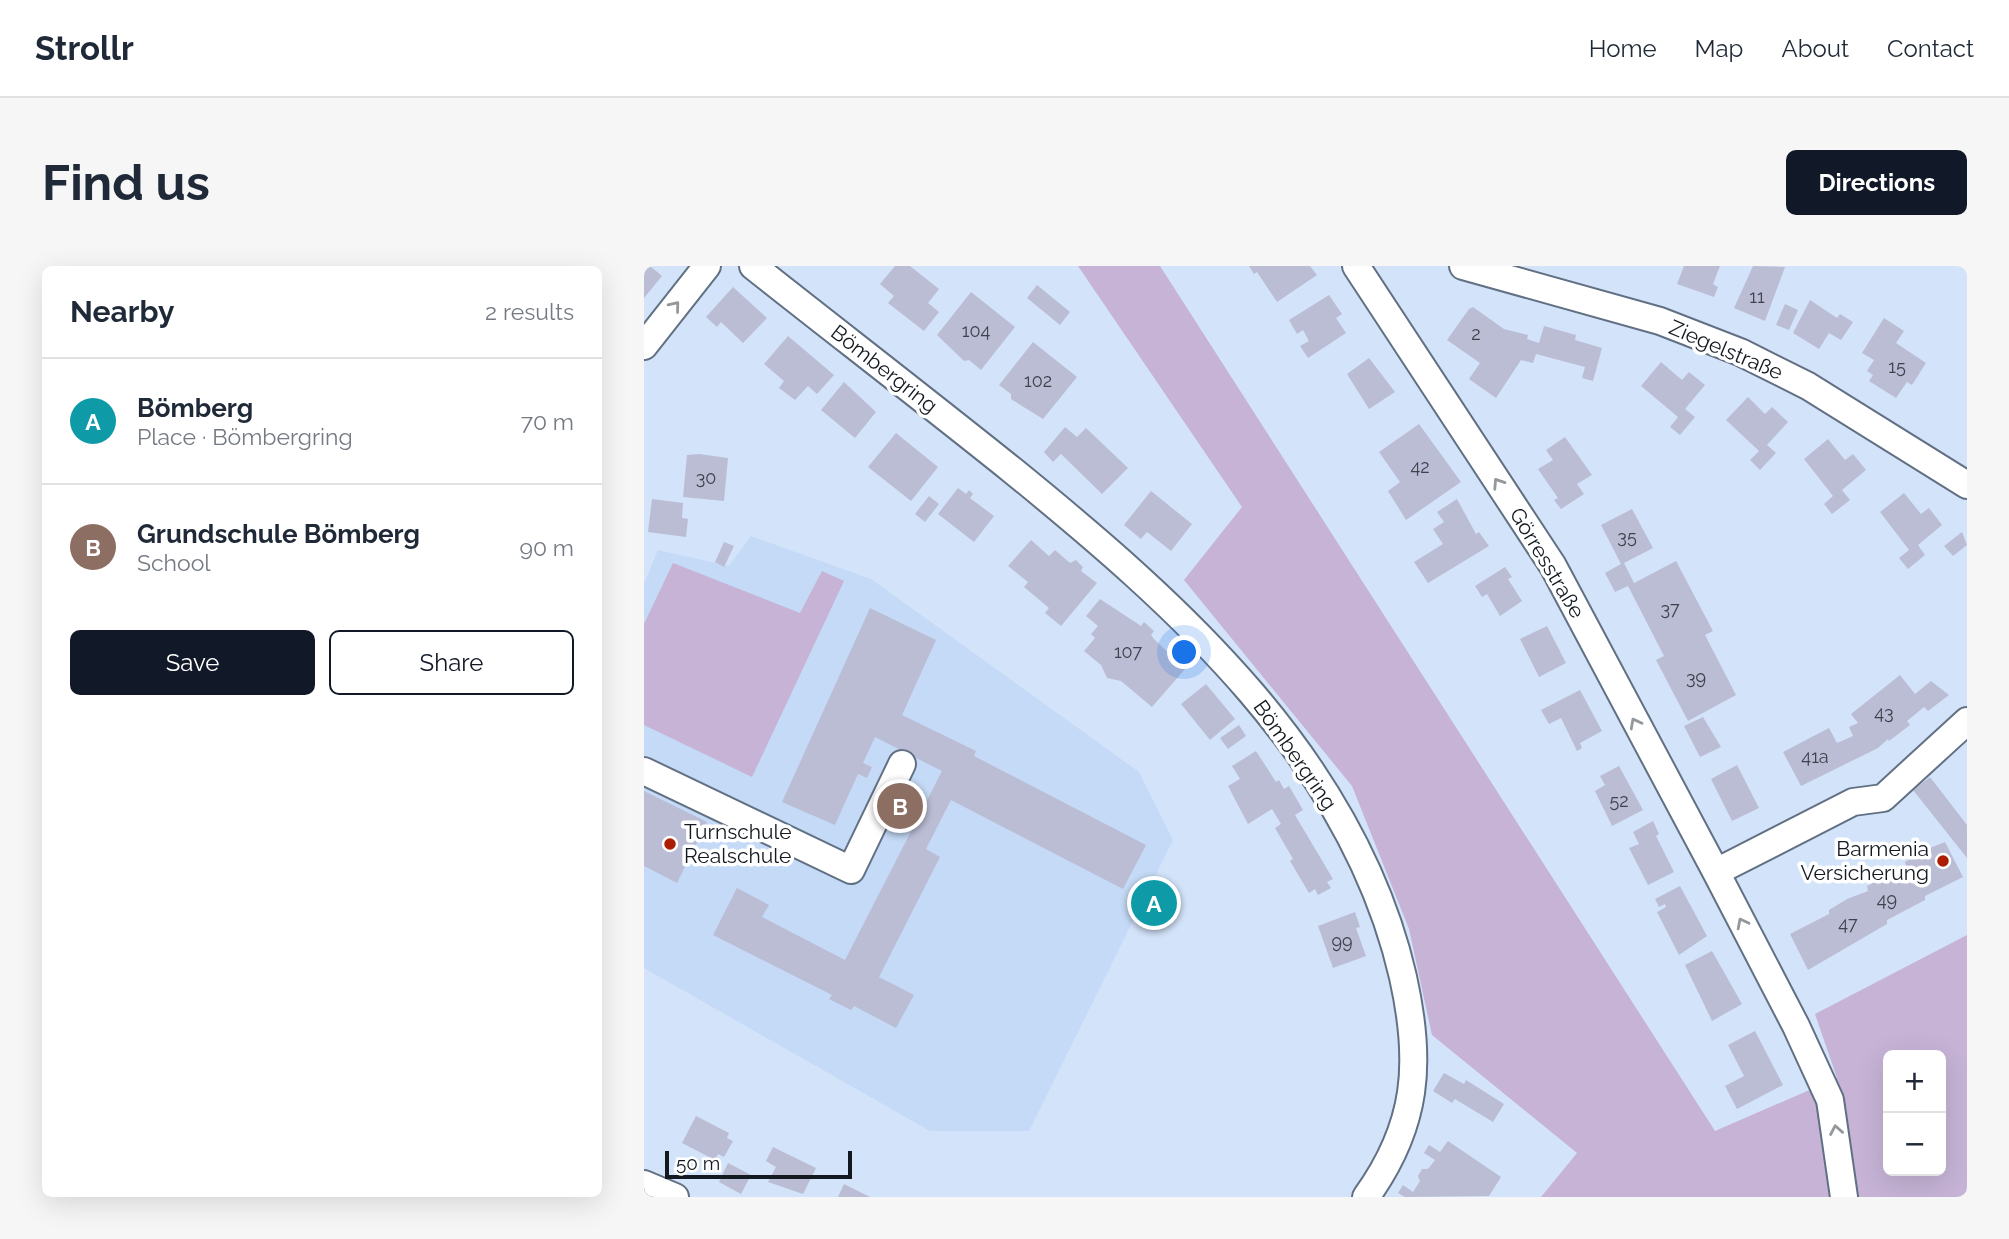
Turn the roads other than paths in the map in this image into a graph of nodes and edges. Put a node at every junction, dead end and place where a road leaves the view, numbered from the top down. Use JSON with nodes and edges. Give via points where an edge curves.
{"nodes":[{"id":1,"x":707,"y":266,"type":"edge"},
{"id":2,"x":753,"y":266,"type":"edge"},
{"id":3,"x":1356,"y":266,"type":"edge"},
{"id":4,"x":1463,"y":266,"type":"edge"},
{"id":5,"x":644,"y":346,"type":"edge"},
{"id":6,"x":1967,"y":485,"type":"edge"},
{"id":7,"x":1967,"y":721,"type":"edge"},
{"id":8,"x":902,"y":764,"type":"dead end"},
{"id":9,"x":644,"y":771,"type":"edge"},
{"id":10,"x":1716,"y":872,"type":"junction"},
{"id":11,"x":644,"y":1184,"type":"edge"},
{"id":12,"x":675,"y":1197,"type":"edge"},
{"id":13,"x":1366,"y":1197,"type":"edge"},
{"id":14,"x":1844,"y":1197,"type":"edge"}],
"edges":[{"from":5,"to":1,"type":"street","one_way":true},
{"from":2,"to":13,"type":"street","name":"Bömbergring","via":[[1113,552],[1207,642],[1282,729],[1340,818],[1376,889],[1412,1021],[1415,1073],[1401,1134],[1390,1165]]},
{"from":10,"to":3,"type":"street","name":"Görresstraße","one_way":true,"via":[[1553,566]]},
{"from":4,"to":6,"type":"street","name":"Ziegelstraße","via":[[1660,321],[1740,352],[1808,386]]},
{"from":7,"to":10,"type":"street","via":[[1883,798],[1853,802]]},
{"from":8,"to":9,"type":"street","via":[[851,870]]},
{"from":14,"to":10,"type":"street","name":"Görresstraße","one_way":true,"via":[[1830,1100]]},
{"from":11,"to":12,"type":"street"}]}
